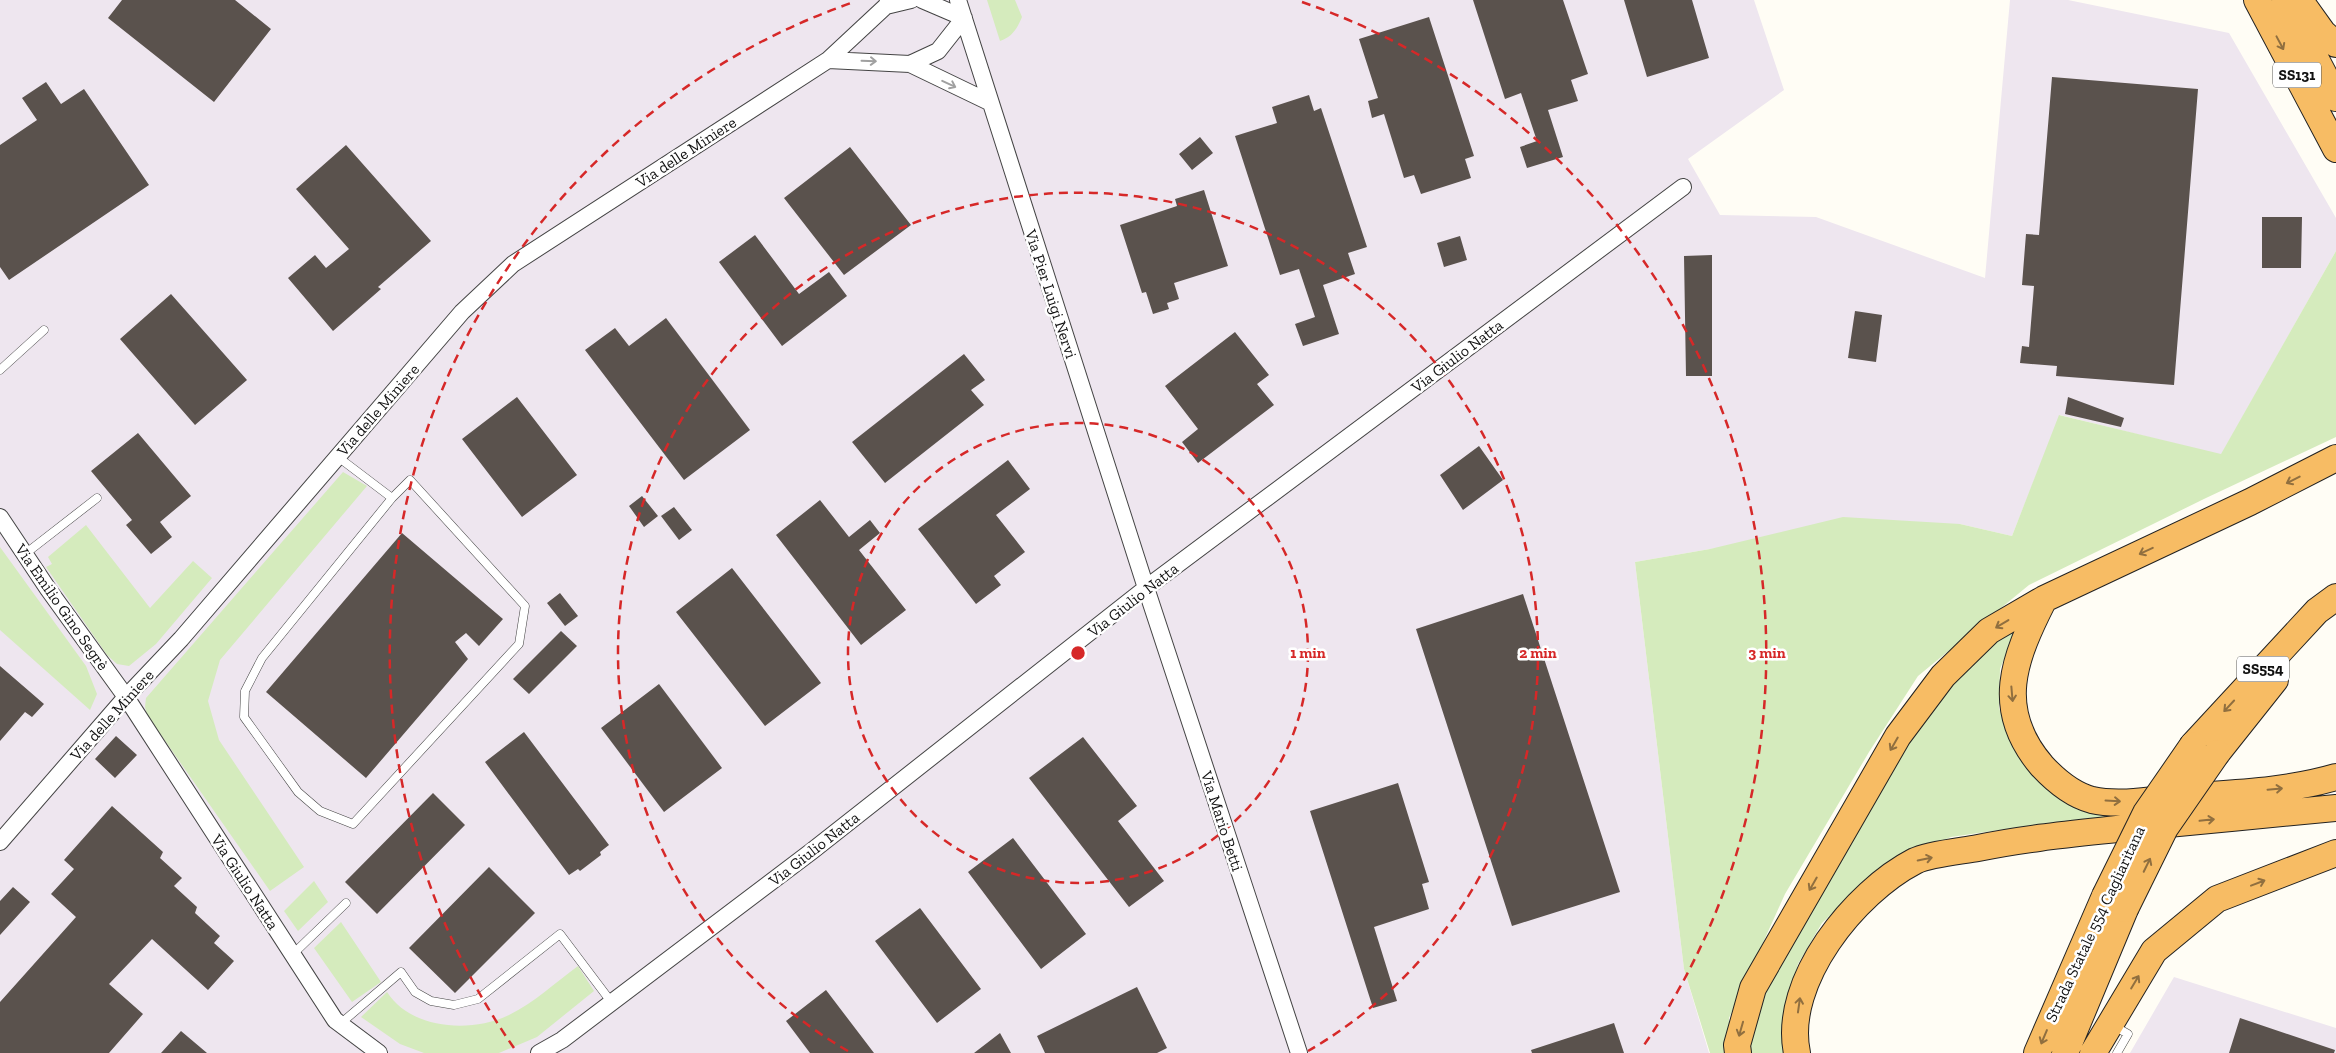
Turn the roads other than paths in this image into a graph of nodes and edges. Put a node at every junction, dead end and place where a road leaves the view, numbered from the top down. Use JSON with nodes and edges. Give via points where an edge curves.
{"nodes":[{"id":1,"x":912,"y":0,"type":"edge"},
{"id":2,"x":922,"y":0,"type":"edge"},
{"id":3,"x":958,"y":0,"type":"edge"},
{"id":4,"x":2257,"y":0,"type":"edge"},
{"id":5,"x":2285,"y":0,"type":"edge"},
{"id":6,"x":2300,"y":0,"type":"edge"},
{"id":7,"x":888,"y":3,"type":"edge"},
{"id":8,"x":964,"y":18,"type":"junction"},
{"id":9,"x":2336,"y":44,"type":"edge"},
{"id":10,"x":828,"y":60,"type":"junction"},
{"id":11,"x":910,"y":64,"type":"junction"},
{"id":12,"x":2336,"y":98,"type":"edge"},
{"id":13,"x":989,"y":102,"type":"junction"},
{"id":14,"x":2336,"y":149,"type":"edge"},
{"id":15,"x":1684,"y":187,"type":"dead end"},
{"id":16,"x":44,"y":330,"type":"dead end"},
{"id":17,"x":0,"y":370,"type":"edge"},
{"id":18,"x":338,"y":457,"type":"junction"},
{"id":19,"x":2336,"y":458,"type":"edge"},
{"id":20,"x":97,"y":498,"type":"dead end"},
{"id":21,"x":392,"y":498,"type":"junction"},
{"id":22,"x":0,"y":516,"type":"edge"},
{"id":23,"x":25,"y":554,"type":"junction"},
{"id":24,"x":1146,"y":588,"type":"junction"},
{"id":25,"x":2336,"y":597,"type":"edge"},
{"id":26,"x":2044,"y":599,"type":"junction"},
{"id":27,"x":2336,"y":620,"type":"edge"},
{"id":28,"x":126,"y":697,"type":"junction"},
{"id":29,"x":2205,"y":749,"type":"junction"},
{"id":30,"x":2336,"y":777,"type":"edge"},
{"id":31,"x":2336,"y":808,"type":"edge"},
{"id":32,"x":0,"y":842,"type":"edge"},
{"id":33,"x":2336,"y":852,"type":"edge"},
{"id":34,"x":2115,"y":902,"type":"junction"},
{"id":35,"x":346,"y":903,"type":"dead end"},
{"id":36,"x":292,"y":954,"type":"junction"},
{"id":37,"x":612,"y":1003,"type":"junction"},
{"id":38,"x":340,"y":1024,"type":"junction"},
{"id":39,"x":2119,"y":1029,"type":"junction"},
{"id":40,"x":379,"y":1053,"type":"edge"},
{"id":41,"x":539,"y":1053,"type":"edge"},
{"id":42,"x":1299,"y":1053,"type":"edge"},
{"id":43,"x":1738,"y":1053,"type":"edge"},
{"id":44,"x":1797,"y":1053,"type":"edge"},
{"id":45,"x":2037,"y":1053,"type":"edge"},
{"id":46,"x":2065,"y":1053,"type":"edge"},
{"id":47,"x":2092,"y":1053,"type":"edge"},
{"id":48,"x":2117,"y":1053,"type":"edge"}],
"edges":[{"from":1,"to":7,"type":"street","name":"Via delle Miniere"},
{"from":2,"to":8,"type":"street"},
{"from":3,"to":8,"type":"street","name":"Via Pier Luigi Nervi"},
{"from":4,"to":14,"type":"highway","number":"SS131","one_way":true},
{"from":5,"to":12,"type":"highway","number":"SS131"},
{"from":6,"to":9,"type":"highway","via":[[2323,33]]},
{"from":7,"to":10,"type":"street","name":"Via delle Miniere"},
{"from":8,"to":11,"type":"street","via":[[938,51]]},
{"from":8,"to":13,"type":"street","name":"Via Pier Luigi Nervi"},
{"from":10,"to":11,"type":"street","one_way":true},
{"from":10,"to":18,"type":"street","name":"Via delle Miniere","via":[[514,264],[462,312]]},
{"from":11,"to":13,"type":"street","one_way":true},
{"from":13,"to":24,"type":"street","name":"Via Pier Luigi Nervi"},
{"from":15,"to":24,"type":"street","name":"Via Giulio Natta"},
{"from":16,"to":17,"type":"lane"},
{"from":18,"to":21,"type":"lane"},
{"from":18,"to":28,"type":"street","name":"Via delle Miniere","via":[[181,639]]},
{"from":19,"to":26,"type":"highway","one_way":true},
{"from":20,"to":23,"type":"lane"},
{"from":21,"to":21,"type":"lane","via":[[410,480],[525,606],[524,622],[519,644],[353,824],[320,811],[298,792],[244,716],[245,691],[262,658]]},
{"from":22,"to":23,"type":"street","name":"Via Emilio Gino Segrè"},
{"from":23,"to":28,"type":"street","name":"Via Emilio Gino Segrè"},
{"from":24,"to":37,"type":"street","name":"Via Giulio Natta","via":[[812,851]]},
{"from":24,"to":42,"type":"street","name":"Via Mario Betti"},
{"from":25,"to":29,"type":"highway","name":"Strada Statale 554 Cagliaritana","number":"SS554","one_way":true,"via":[[2317,612]]},
{"from":26,"to":30,"type":"highway","one_way":true,"via":[[2023,640],[2012,685],[2014,717],[2029,750],[2056,782],[2091,800],[2131,802],[2302,787]]},
{"from":26,"to":43,"type":"highway","one_way":true,"via":[[1990,631],[1943,676],[1898,736],[1753,988],[1737,1045]]},
{"from":27,"to":29,"type":"highway","name":"Strada Statale 554 Cagliaritana","number":"SS554","via":[[2321,630]]},
{"from":28,"to":32,"type":"street","name":"Via delle Miniere"},
{"from":28,"to":36,"type":"street","name":"Via Giulio Natta"},
{"from":29,"to":34,"type":"highway","name":"Strada Statale 554 Cagliaritana","number":"SS554","bridge":true,"via":[[2165,828]]},
{"from":44,"to":31,"type":"highway","one_way":true,"via":[[1794,1040],[1801,996],[1818,956],[1856,906],[1916,860],[2021,839]]},
{"from":39,"to":33,"type":"highway","one_way":true,"via":[[2154,952],[2216,899]]},
{"from":34,"to":45,"type":"highway","name":"Strada Statale 554 Cagliaritana","number":"SS554","one_way":true},
{"from":34,"to":46,"type":"highway","name":"Strada Statale 554 Cagliaritana","number":"SS554"},
{"from":35,"to":36,"type":"lane"},
{"from":36,"to":38,"type":"street","name":"Via Giulio Natta"},
{"from":37,"to":38,"type":"lane","via":[[560,934],[478,999],[454,1005],[431,1001],[415,992],[401,972]]},
{"from":37,"to":41,"type":"street","name":"Via Giulio Natta"},
{"from":38,"to":40,"type":"street","name":"Via Giulio Natta"},
{"from":39,"to":47,"type":"highway"},
{"from":39,"to":48,"type":"lane"}]}
